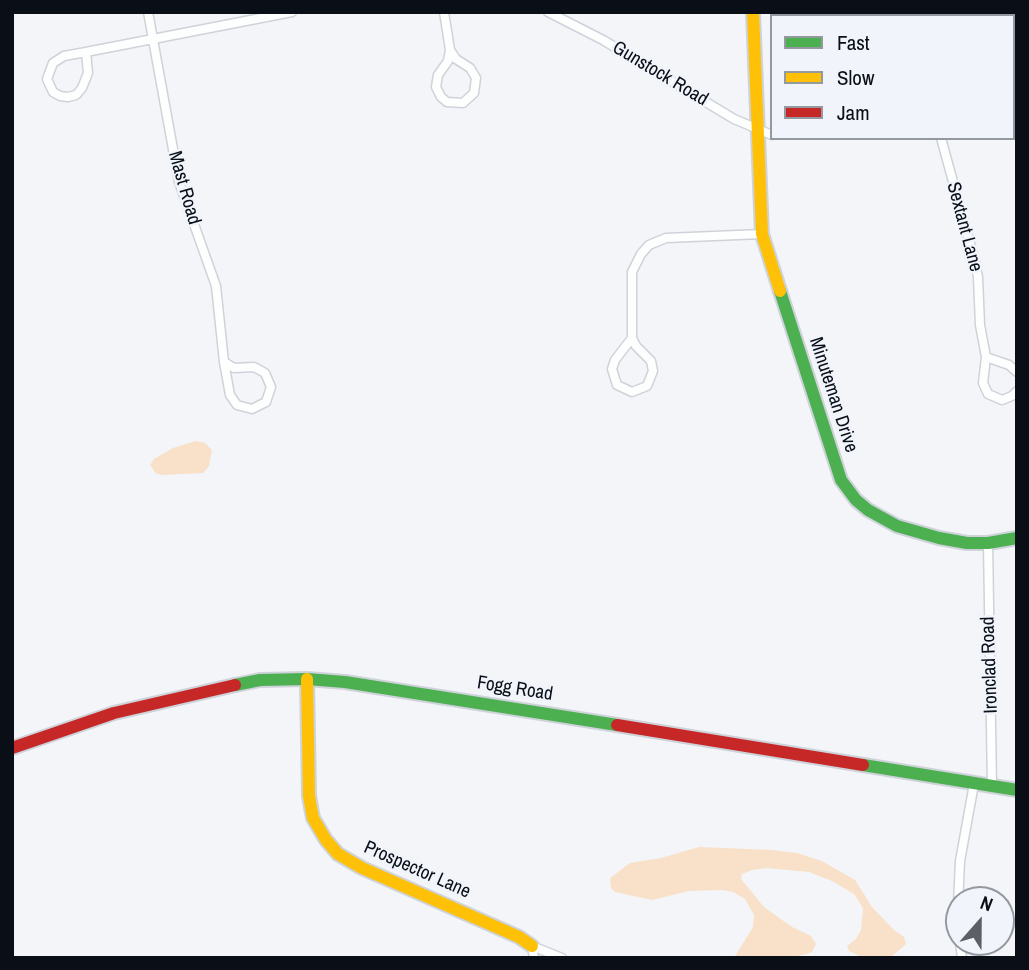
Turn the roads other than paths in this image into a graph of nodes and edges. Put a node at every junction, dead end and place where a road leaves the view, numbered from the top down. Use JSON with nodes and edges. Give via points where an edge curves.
{"nodes":[{"id":1,"x":148,"y":12,"type":"edge"},
{"id":2,"x":292,"y":12,"type":"edge"},
{"id":3,"x":444,"y":12,"type":"edge"},
{"id":4,"x":548,"y":12,"type":"edge"},
{"id":5,"x":753,"y":12,"type":"edge"},
{"id":6,"x":152,"y":39,"type":"junction"},
{"id":7,"x":450,"y":50,"type":"junction"},
{"id":8,"x":86,"y":52,"type":"junction"},
{"id":9,"x":757,"y":130,"type":"junction"},
{"id":10,"x":770,"y":134,"type":"edge"},
{"id":11,"x":942,"y":140,"type":"edge"},
{"id":12,"x":762,"y":234,"type":"junction"},
{"id":13,"x":632,"y":338,"type":"junction"},
{"id":14,"x":986,"y":358,"type":"junction"},
{"id":15,"x":225,"y":362,"type":"junction"},
{"id":16,"x":1017,"y":372,"type":"edge"},
{"id":17,"x":1017,"y":391,"type":"edge"},
{"id":18,"x":1017,"y":538,"type":"edge"},
{"id":19,"x":988,"y":543,"type":"junction"},
{"id":20,"x":307,"y":678,"type":"junction"},
{"id":21,"x":12,"y":748,"type":"edge"},
{"id":22,"x":974,"y":784,"type":"junction"},
{"id":23,"x":992,"y":787,"type":"junction"},
{"id":24,"x":1017,"y":790,"type":"edge"},
{"id":25,"x":959,"y":886,"type":"edge"},
{"id":26,"x":533,"y":952,"type":"edge"},
{"id":27,"x":562,"y":958,"type":"edge"}],
"edges":[{"from":1,"to":6,"type":"street","name":"Mast Road"},
{"from":2,"to":6,"type":"street"},
{"from":3,"to":7,"type":"street"},
{"from":4,"to":9,"type":"street","name":"Gunstock Road"},
{"from":5,"to":9,"type":"street","name":"Minuteman Drive"},
{"from":6,"to":8,"type":"street"},
{"from":6,"to":15,"type":"street","name":"Mast Road","via":[[179,182],[216,286]]},
{"from":7,"to":7,"type":"street","via":[[436,87],[447,102],[463,103],[474,93],[476,78]]},
{"from":8,"to":8,"type":"street","via":[[53,63],[47,79],[53,92],[68,97],[79,92],[88,73]]},
{"from":9,"to":10,"type":"street","name":"Gunstock Road"},
{"from":9,"to":12,"type":"street","name":"Minuteman Drive"},
{"from":11,"to":14,"type":"street","name":"Sextant Lane","via":[[978,277],[979,326]]},
{"from":12,"to":13,"type":"street","via":[[666,238],[649,245],[632,272]]},
{"from":12,"to":19,"type":"street","name":"Minuteman Drive","via":[[829,447],[846,487],[868,510],[897,526],[939,538]]},
{"from":13,"to":13,"type":"street","via":[[612,369],[617,385],[632,392],[647,386],[653,371]]},
{"from":14,"to":16,"type":"street"},
{"from":14,"to":17,"type":"street","name":"Sextant Lane","via":[[983,383],[988,394],[1002,400]]},
{"from":15,"to":15,"type":"street","name":"Mast Road","via":[[234,402],[248,409],[266,402],[271,387],[265,373],[254,367],[233,368]]},
{"from":18,"to":19,"type":"street","name":"Minuteman Drive"},
{"from":19,"to":23,"type":"street","name":"Ironclad Road"},
{"from":20,"to":21,"type":"street","name":"Fogg Road","via":[[250,681],[188,694],[114,713]]},
{"from":20,"to":22,"type":"street","name":"Fogg Road"},
{"from":20,"to":26,"type":"street","name":"Prospector Lane","via":[[309,796],[313,818],[326,840],[362,868],[519,937]]},
{"from":22,"to":23,"type":"street","name":"Fogg Road"},
{"from":22,"to":25,"type":"street"},
{"from":23,"to":24,"type":"street","name":"Fogg Road"},
{"from":26,"to":27,"type":"street","name":"Prospector Lane"}]}
